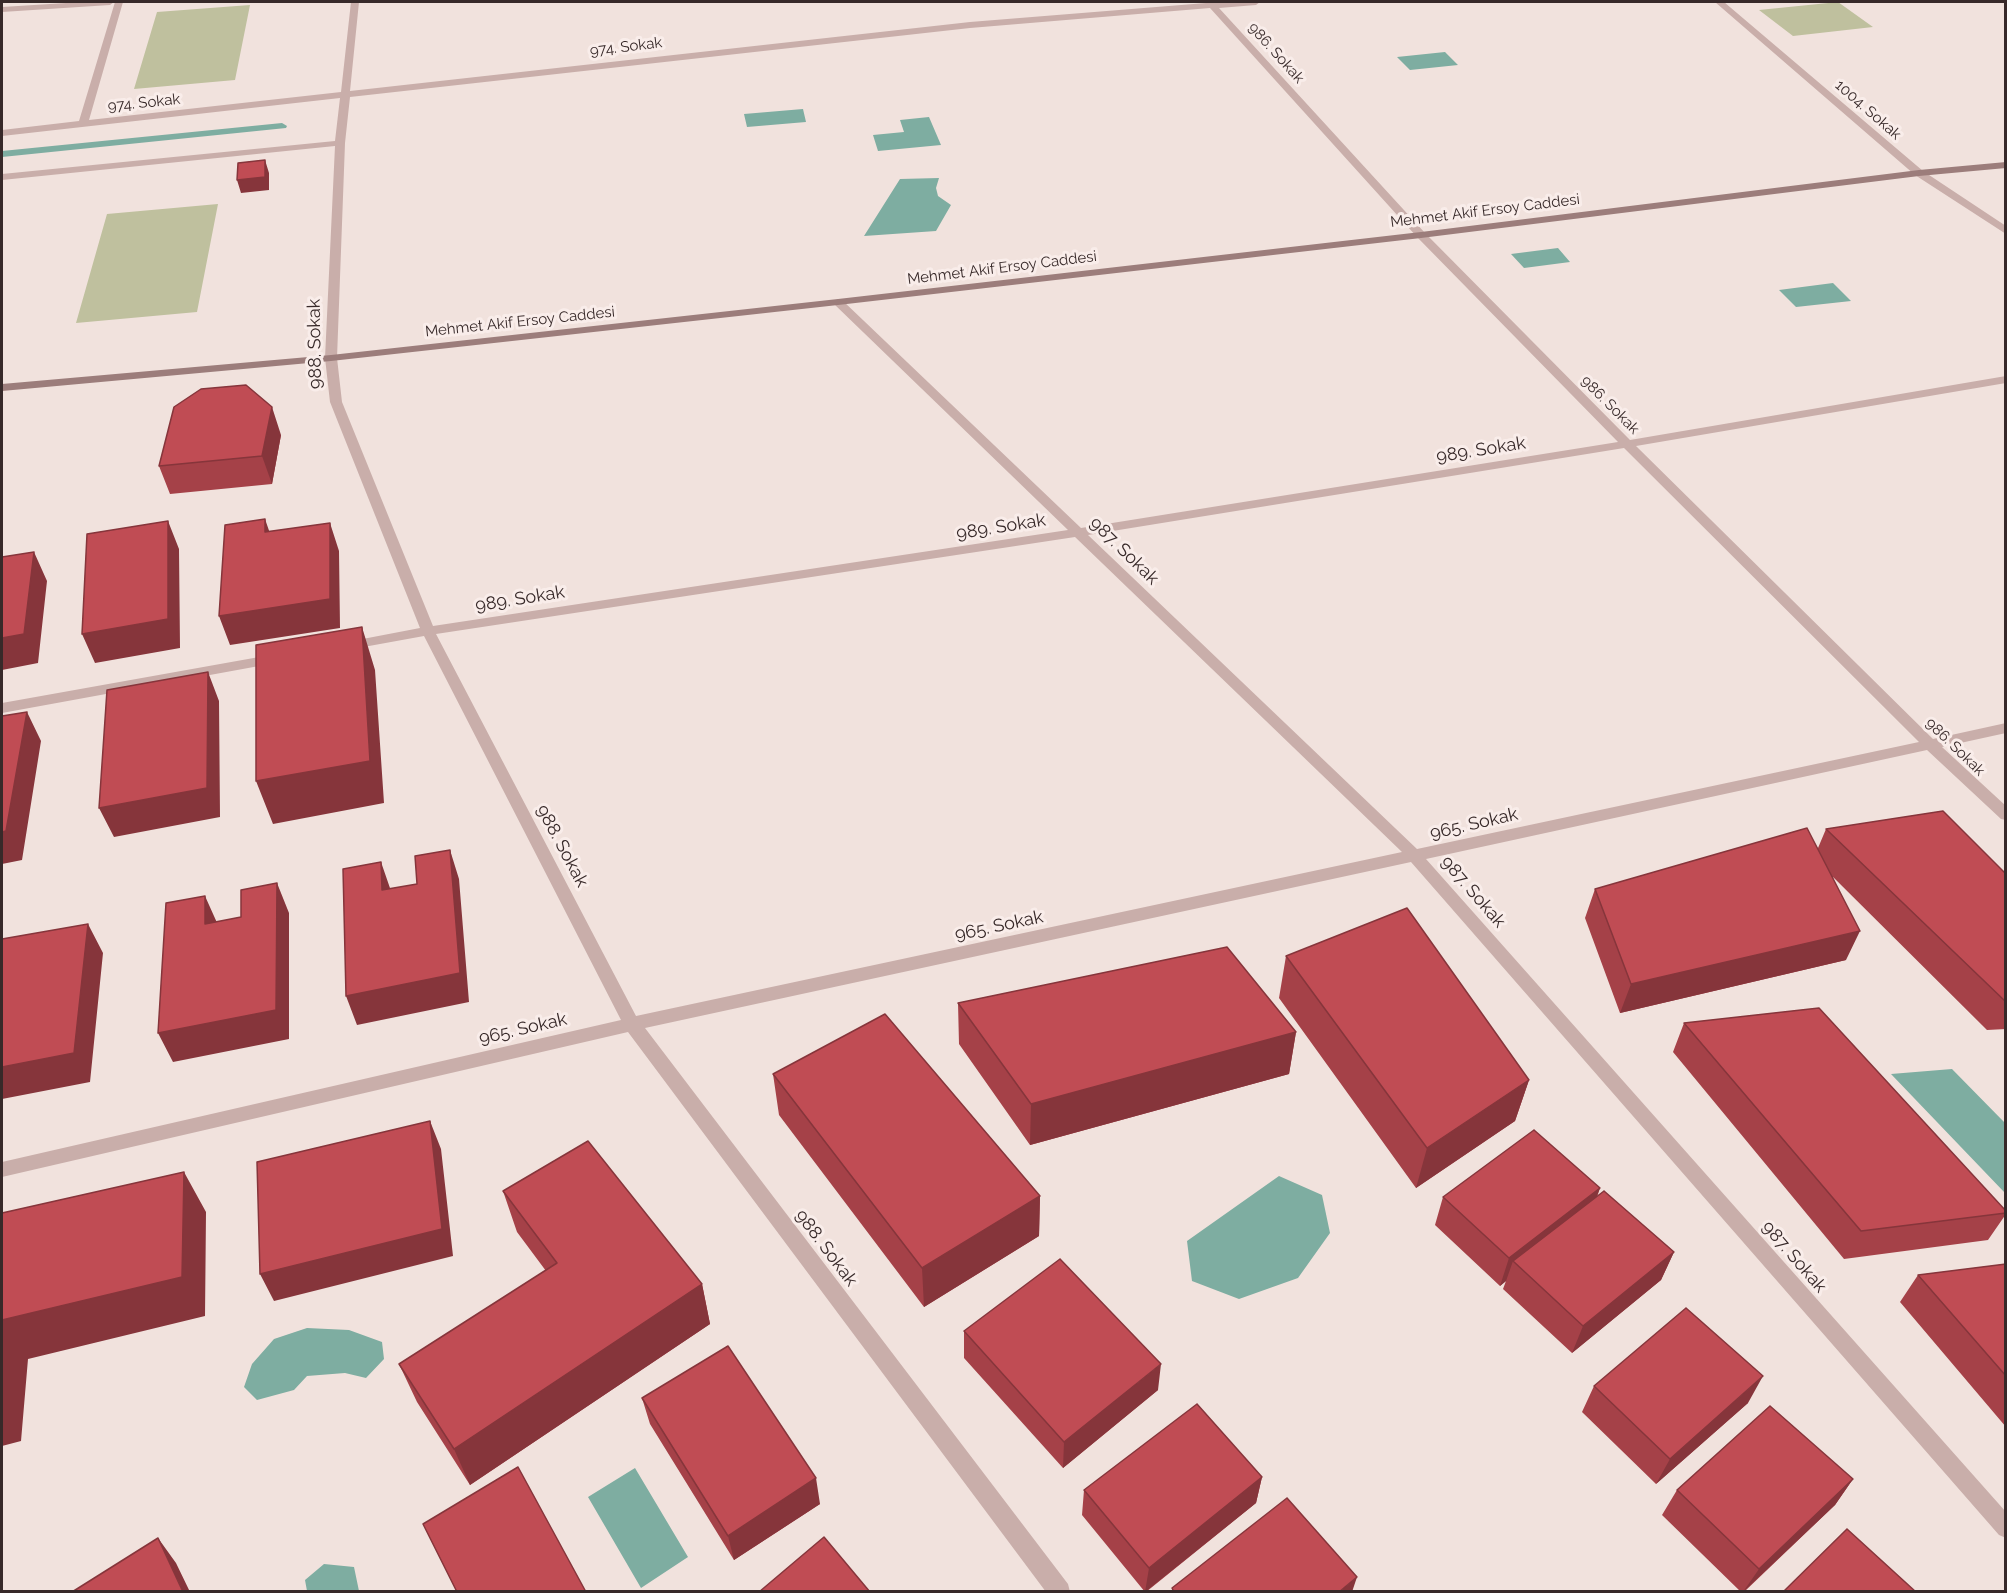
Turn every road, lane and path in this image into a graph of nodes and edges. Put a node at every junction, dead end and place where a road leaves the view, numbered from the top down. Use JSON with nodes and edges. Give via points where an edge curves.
{"nodes":[{"id":1,"x":110,"y":2,"type":"edge"},
{"id":2,"x":119,"y":2,"type":"edge"},
{"id":3,"x":355,"y":2,"type":"edge"},
{"id":4,"x":1256,"y":2,"type":"edge"},
{"id":5,"x":1719,"y":2,"type":"edge"},
{"id":6,"x":1210,"y":3,"type":"edge"},
{"id":7,"x":2,"y":10,"type":"edge"},
{"id":8,"x":346,"y":96,"type":"junction"},
{"id":9,"x":82,"y":125,"type":"junction"},
{"id":10,"x":2,"y":133,"type":"edge"},
{"id":11,"x":340,"y":143,"type":"junction"},
{"id":12,"x":2006,"y":165,"type":"edge"},
{"id":13,"x":1919,"y":173,"type":"junction"},
{"id":14,"x":2,"y":177,"type":"edge"},
{"id":15,"x":2006,"y":231,"type":"edge"},
{"id":16,"x":1420,"y":235,"type":"junction"},
{"id":17,"x":838,"y":302,"type":"junction"},
{"id":18,"x":331,"y":358,"type":"junction"},
{"id":19,"x":2006,"y":379,"type":"edge"},
{"id":20,"x":2,"y":388,"type":"edge"},
{"id":21,"x":1627,"y":444,"type":"junction"},
{"id":22,"x":1077,"y":533,"type":"junction"},
{"id":23,"x":428,"y":631,"type":"junction"},
{"id":24,"x":336,"y":648,"type":"edge"},
{"id":25,"x":289,"y":656,"type":"edge"},
{"id":26,"x":2,"y":708,"type":"edge"},
{"id":27,"x":2006,"y":728,"type":"edge"},
{"id":28,"x":1929,"y":743,"type":"junction"},
{"id":29,"x":2006,"y":815,"type":"edge"},
{"id":30,"x":1416,"y":857,"type":"junction"},
{"id":31,"x":632,"y":1024,"type":"junction"},
{"id":32,"x":2,"y":1170,"type":"edge"},
{"id":33,"x":2006,"y":1528,"type":"edge"},
{"id":34,"x":1060,"y":1592,"type":"edge"}],
"edges":[{"from":1,"to":7,"type":"street"},
{"from":2,"to":9,"type":"street"},
{"from":3,"to":8,"type":"street","name":"988. Sokak"},
{"from":4,"to":6,"type":"street","name":"974. Sokak"},
{"from":5,"to":13,"type":"street","name":"1004. Sokak"},
{"from":6,"to":8,"type":"street","name":"974. Sokak","via":[[912,31]]},
{"from":6,"to":16,"type":"street","name":"986. Sokak"},
{"from":8,"to":9,"type":"street","name":"974. Sokak"},
{"from":8,"to":11,"type":"street","name":"988. Sokak"},
{"from":9,"to":10,"type":"street","name":"974. Sokak"},
{"from":11,"to":14,"type":"street"},
{"from":11,"to":18,"type":"street","name":"988. Sokak"},
{"from":12,"to":13,"type":"street","name":"Mehmet Akif Ersoy Caddesi"},
{"from":13,"to":15,"type":"street","name":"1004. Sokak"},
{"from":13,"to":16,"type":"street","name":"Mehmet Akif Ersoy Caddesi"},
{"from":16,"to":17,"type":"street","name":"Mehmet Akif Ersoy Caddesi"},
{"from":16,"to":21,"type":"street","name":"986. Sokak"},
{"from":17,"to":18,"type":"street","name":"Mehmet Akif Ersoy Caddesi"},
{"from":17,"to":22,"type":"street","name":"987. Sokak"},
{"from":18,"to":20,"type":"street","name":"Mehmet Akif Ersoy Caddesi"},
{"from":18,"to":23,"type":"street","name":"988. Sokak","via":[[336,402]]},
{"from":19,"to":21,"type":"street","name":"989. Sokak"},
{"from":21,"to":22,"type":"street","name":"989. Sokak"},
{"from":21,"to":28,"type":"street","name":"986. Sokak"},
{"from":22,"to":23,"type":"street","name":"989. Sokak"},
{"from":22,"to":30,"type":"street","name":"987. Sokak"},
{"from":23,"to":24,"type":"street","name":"989. Sokak"},
{"from":23,"to":31,"type":"street","name":"988. Sokak"},
{"from":25,"to":26,"type":"street"},
{"from":27,"to":28,"type":"street","name":"965. Sokak"},
{"from":28,"to":29,"type":"street","name":"986. Sokak"},
{"from":28,"to":30,"type":"street","name":"965. Sokak"},
{"from":30,"to":31,"type":"street","name":"965. Sokak"},
{"from":30,"to":33,"type":"street","name":"987. Sokak"},
{"from":31,"to":32,"type":"street","name":"965. Sokak"},
{"from":31,"to":34,"type":"street","name":"988. Sokak"}]}
